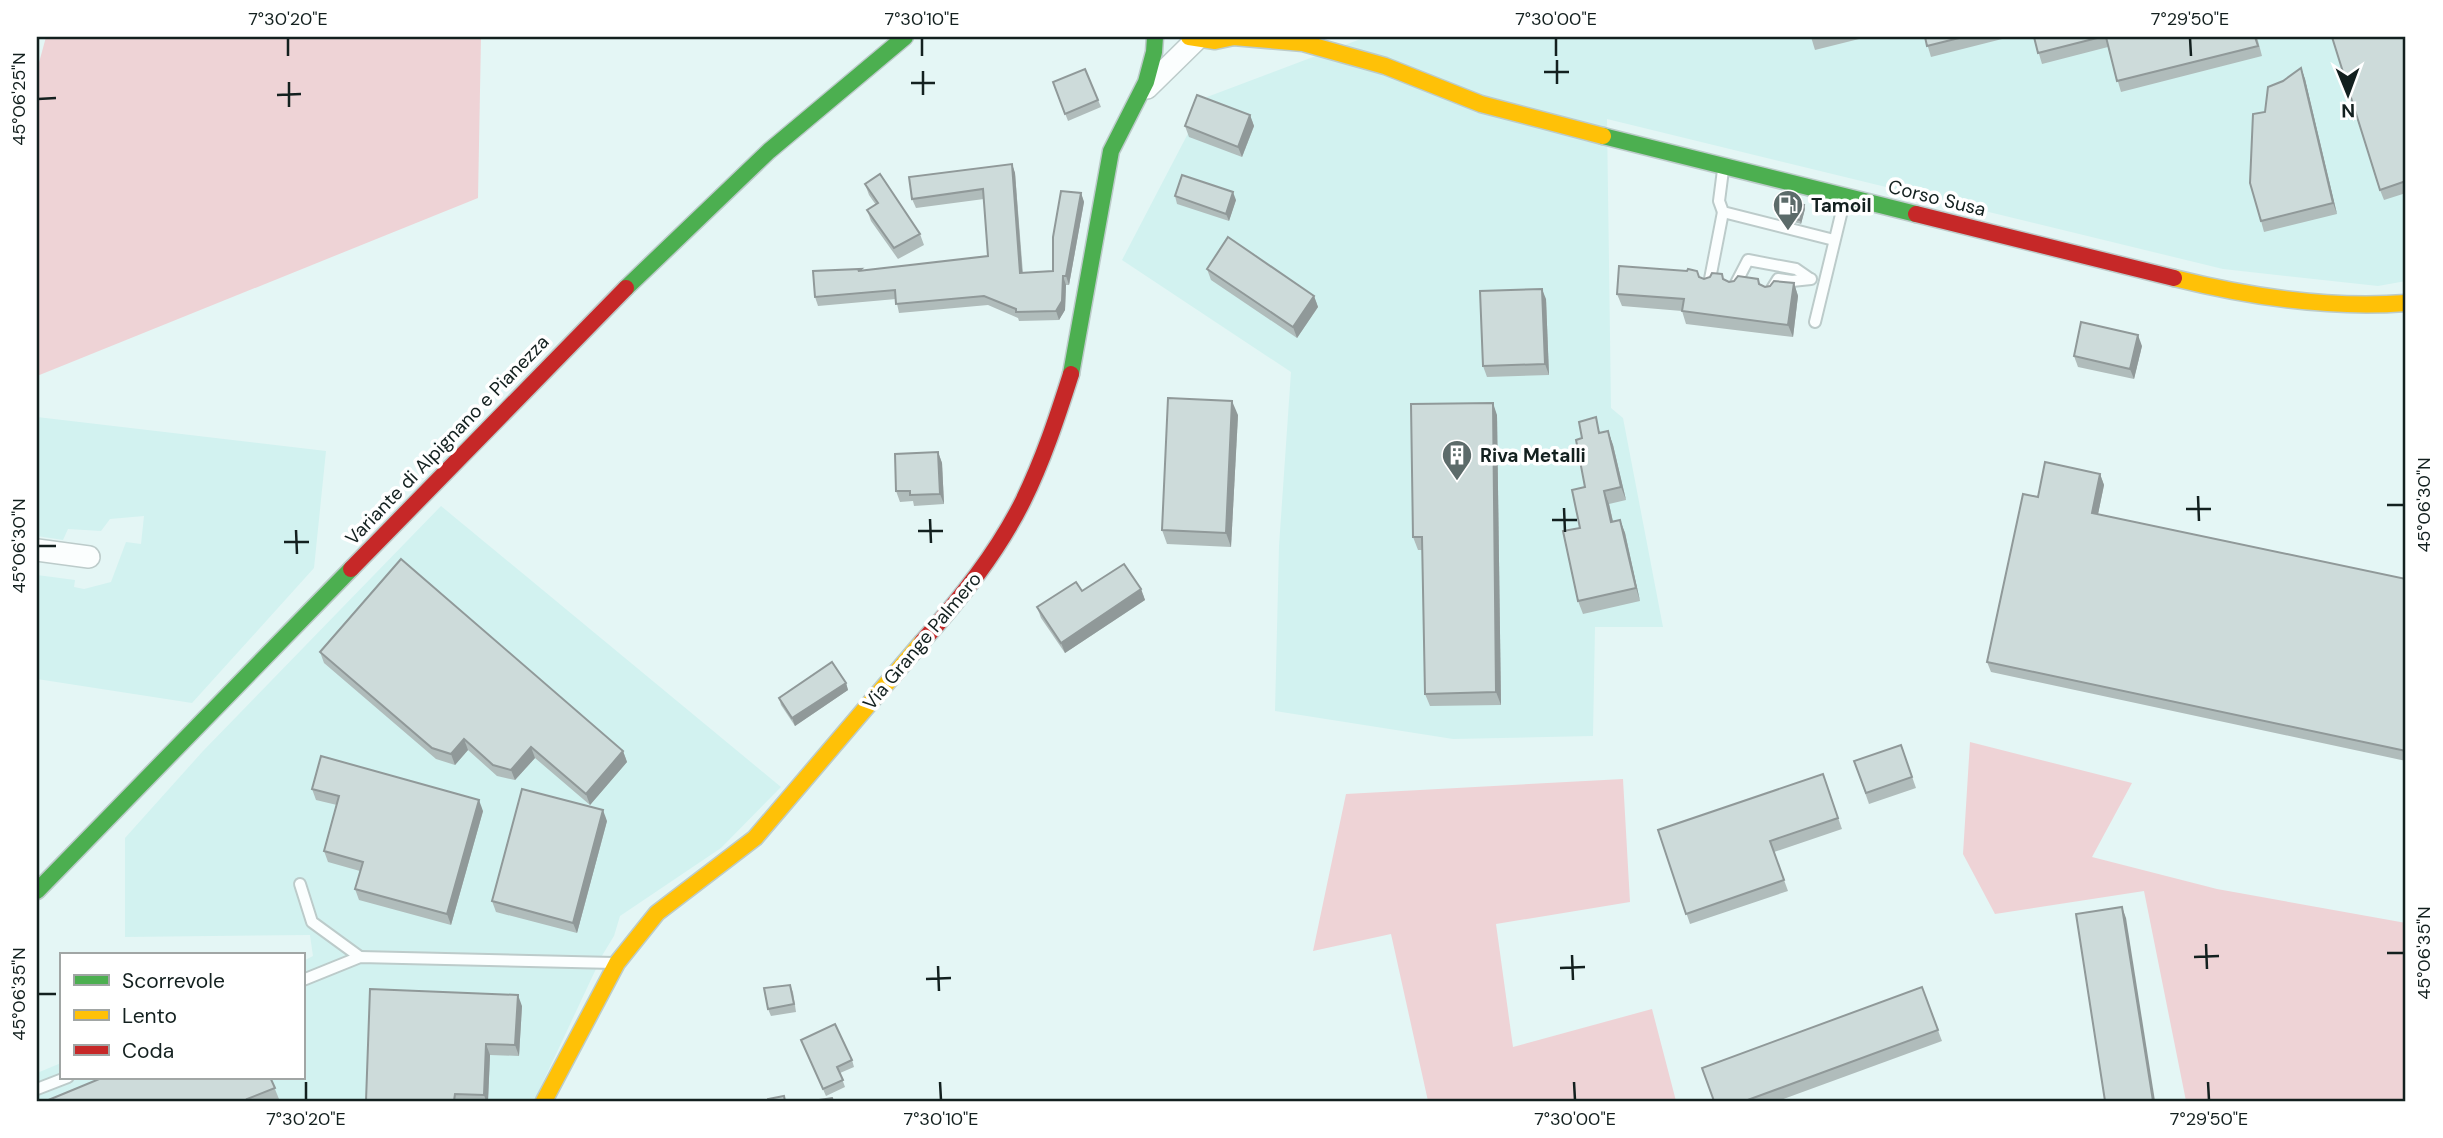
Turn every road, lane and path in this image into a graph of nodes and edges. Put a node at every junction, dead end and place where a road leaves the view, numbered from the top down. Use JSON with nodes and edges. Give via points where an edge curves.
{"nodes":[{"id":1,"x":905,"y":37,"type":"edge"},
{"id":2,"x":1156,"y":37,"type":"edge"},
{"id":3,"x":1234,"y":37,"type":"edge"},
{"id":4,"x":1337,"y":37,"type":"edge"},
{"id":5,"x":1192,"y":38,"type":"edge"},
{"id":6,"x":1385,"y":66,"type":"junction"},
{"id":7,"x":1143,"y":92,"type":"junction"},
{"id":8,"x":1724,"y":167,"type":"junction"},
{"id":9,"x":1845,"y":198,"type":"junction"},
{"id":10,"x":1723,"y":212,"type":"junction"},
{"id":11,"x":1834,"y":240,"type":"junction"},
{"id":12,"x":1809,"y":278,"type":"junction"},
{"id":13,"x":1824,"y":281,"type":"junction"},
{"id":14,"x":1709,"y":284,"type":"edge"},
{"id":15,"x":1734,"y":288,"type":"edge"},
{"id":16,"x":1770,"y":292,"type":"edge"},
{"id":17,"x":2406,"y":303,"type":"edge"},
{"id":18,"x":1815,"y":321,"type":"dead end"},
{"id":19,"x":37,"y":550,"type":"edge"},
{"id":20,"x":89,"y":557,"type":"dead end"},
{"id":21,"x":300,"y":884,"type":"dead end"},
{"id":22,"x":37,"y":891,"type":"edge"},
{"id":23,"x":360,"y":957,"type":"junction"},
{"id":24,"x":617,"y":963,"type":"junction"},
{"id":25,"x":304,"y":981,"type":"edge"},
{"id":26,"x":65,"y":1078,"type":"edge"},
{"id":27,"x":37,"y":1089,"type":"edge"},
{"id":28,"x":544,"y":1101,"type":"edge"}],
"edges":[{"from":1,"to":22,"type":"main road","name":"Variante di Alpignano e Pianezza","via":[[822,103],[639,273]]},
{"from":2,"to":7,"type":"main road","name":"Via Grange Palmero","via":[[1156,56]]},
{"from":3,"to":5,"type":"main road","name":"Corso Susa","via":[[1215,41]]},
{"from":3,"to":6,"type":"main road","name":"Corso Susa","via":[[1303,43]]},
{"from":4,"to":6,"type":"main road","name":"Corso Susa"},
{"from":5,"to":7,"type":"street","name":"Via Grange Palmero"},
{"from":6,"to":8,"type":"main road","name":"Corso Susa","via":[[1480,104]]},
{"from":7,"to":24,"type":"main road","name":"Via Grange Palmero","via":[[1111,151],[1072,370],[1050,440],[1023,503],[984,566],[943,618],[755,838],[657,913]]},
{"from":8,"to":9,"type":"main road","name":"Corso Susa"},
{"from":8,"to":10,"type":"lane","via":[[1719,201]]},
{"from":9,"to":11,"type":"lane"},
{"from":9,"to":17,"type":"main road","name":"Corso Susa","via":[[2209,287],[2288,301]]},
{"from":10,"to":11,"type":"lane"},
{"from":10,"to":14,"type":"lane"},
{"from":11,"to":13,"type":"lane"},
{"from":12,"to":13,"type":"lane"},
{"from":12,"to":15,"type":"lane","via":[[1796,269],[1748,260]]},
{"from":12,"to":16,"type":"lane","via":[[1778,279]]},
{"from":13,"to":18,"type":"lane"},
{"from":19,"to":20,"type":"street"},
{"from":21,"to":23,"type":"lane","via":[[312,922]]},
{"from":23,"to":24,"type":"lane"},
{"from":23,"to":25,"type":"lane"},
{"from":24,"to":28,"type":"main road","name":"Via Grange Palmero"},
{"from":26,"to":27,"type":"lane"}]}
